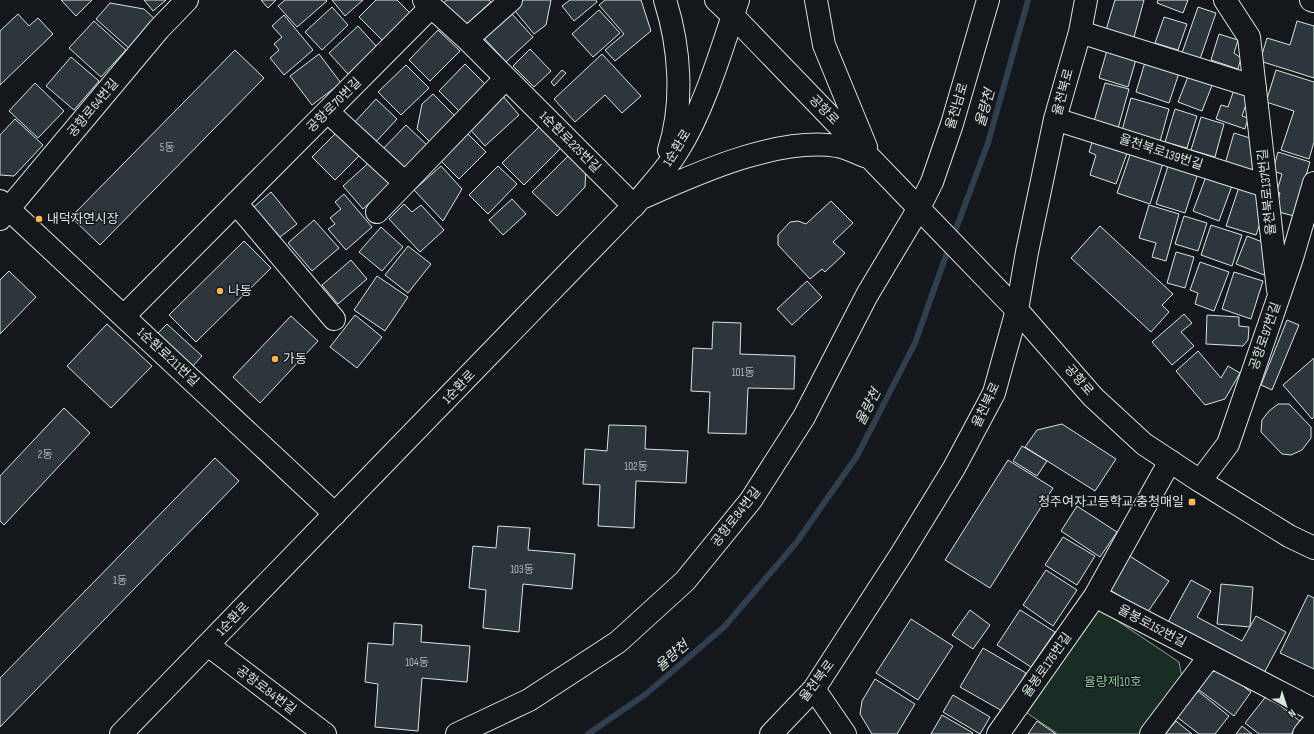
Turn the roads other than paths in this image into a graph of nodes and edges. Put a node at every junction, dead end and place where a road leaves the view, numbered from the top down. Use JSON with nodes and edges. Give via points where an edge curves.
{"nodes":[{"id":1,"x":187,"y":0,"type":"edge"},
{"id":2,"x":511,"y":0,"type":"edge"},
{"id":3,"x":665,"y":0,"type":"edge"},
{"id":4,"x":716,"y":0,"type":"edge"},
{"id":5,"x":816,"y":0,"type":"edge"},
{"id":6,"x":988,"y":0,"type":"edge"},
{"id":7,"x":1086,"y":0,"type":"edge"},
{"id":8,"x":1224,"y":0,"type":"edge"},
{"id":9,"x":1311,"y":0,"type":"edge"},
{"id":10,"x":1314,"y":1,"type":"edge"},
{"id":11,"x":428,"y":3,"type":"edge"},
{"id":12,"x":735,"y":8,"type":"edge"},
{"id":13,"x":1080,"y":32,"type":"junction"},
{"id":14,"x":467,"y":39,"type":"junction"},
{"id":15,"x":506,"y":78,"type":"junction"},
{"id":16,"x":1255,"y":87,"type":"junction"},
{"id":17,"x":328,"y":112,"type":"junction"},
{"id":18,"x":1056,"y":119,"type":"junction"},
{"id":19,"x":870,"y":158,"type":"junction"},
{"id":20,"x":404,"y":182,"type":"junction"},
{"id":21,"x":1314,"y":183,"type":"edge"},
{"id":22,"x":1266,"y":186,"type":"junction"},
{"id":23,"x":638,"y":202,"type":"junction"},
{"id":24,"x":236,"y":203,"type":"junction"},
{"id":25,"x":3,"y":209,"type":"edge"},
{"id":26,"x":377,"y":212,"type":"dead end"},
{"id":27,"x":925,"y":214,"type":"junction"},
{"id":28,"x":1279,"y":296,"type":"junction"},
{"id":29,"x":1017,"y":310,"type":"junction"},
{"id":30,"x":124,"y":316,"type":"junction"},
{"id":31,"x":334,"y":319,"type":"dead end"},
{"id":32,"x":1170,"y":462,"type":"junction"},
{"id":33,"x":1200,"y":481,"type":"junction"},
{"id":34,"x":335,"y":514,"type":"junction"},
{"id":35,"x":1314,"y":548,"type":"edge"},
{"id":36,"x":1095,"y":596,"type":"junction"},
{"id":37,"x":208,"y":645,"type":"junction"},
{"id":38,"x":1210,"y":656,"type":"junction"},
{"id":39,"x":814,"y":688,"type":"junction"},
{"id":40,"x":1314,"y":710,"type":"edge"},
{"id":41,"x":1314,"y":722,"type":"edge"},
{"id":42,"x":122,"y":734,"type":"edge"},
{"id":43,"x":325,"y":734,"type":"edge"},
{"id":44,"x":457,"y":734,"type":"edge"},
{"id":45,"x":771,"y":734,"type":"edge"},
{"id":46,"x":845,"y":734,"type":"edge"},
{"id":47,"x":998,"y":734,"type":"edge"},
{"id":48,"x":1151,"y":734,"type":"edge"},
{"id":49,"x":1304,"y":734,"type":"edge"}],
"edges":[{"from":1,"to":25,"type":"street","name":"공항로64번길"},
{"from":2,"to":14,"type":"street"},
{"from":3,"to":23,"type":"street","via":[[678,69],[676,122],[669,149]]},
{"from":4,"to":12,"type":"street","name":"공항로"},
{"from":5,"to":19,"type":"street","via":[[824,45]]},
{"from":6,"to":27,"type":"street","name":"율천남로","via":[[952,124],[932,182]]},
{"from":7,"to":13,"type":"street","name":"율천북로"},
{"from":8,"to":16,"type":"street","name":"율천북로137번길","via":[[1249,37]]},
{"from":9,"to":10,"type":"street"},
{"from":11,"to":14,"type":"street","name":"1순환로225번길"},
{"from":11,"to":17,"type":"street","name":"공항로70번길"},
{"from":12,"to":19,"type":"street","name":"공항로"},
{"from":12,"to":23,"type":"street","name":"1순환로","via":[[691,125],[677,152]]},
{"from":13,"to":16,"type":"street"},
{"from":13,"to":18,"type":"street","name":"율천북로"},
{"from":14,"to":15,"type":"street","name":"1순환로225번길"},
{"from":15,"to":20,"type":"street"},
{"from":15,"to":23,"type":"street","name":"1순환로225번길"},
{"from":16,"to":22,"type":"street","name":"율천북로137번길"},
{"from":17,"to":20,"type":"street"},
{"from":17,"to":24,"type":"street","name":"공항로70번길"},
{"from":18,"to":22,"type":"street","name":"율천북로139번길"},
{"from":18,"to":29,"type":"street","name":"율천북로"},
{"from":19,"to":23,"type":"street","via":[[837,146],[786,147],[704,170]]},
{"from":19,"to":27,"type":"street","name":"공항로"},
{"from":20,"to":26,"type":"street"},
{"from":21,"to":28,"type":"street","name":"공항로97번길"},
{"from":22,"to":28,"type":"street","name":"율천북로137번길"},
{"from":23,"to":34,"type":"street","name":"1순환로"},
{"from":24,"to":30,"type":"street","name":"공항로70번길"},
{"from":24,"to":31,"type":"street"},
{"from":25,"to":30,"type":"street","name":"1순환로211번길"},
{"from":27,"to":29,"type":"street","name":"공항로"},
{"from":27,"to":44,"type":"street","name":"공항로84번길","via":[[867,295],[804,417],[752,500],[685,580],[618,642],[529,700]]},
{"from":28,"to":33,"type":"street","name":"공항로97번길","via":[[1228,444]]},
{"from":29,"to":32,"type":"street","name":"공항로","via":[[1093,397],[1144,444]]},
{"from":29,"to":39,"type":"street","name":"율천북로","via":[[994,394],[954,468],[902,553]]},
{"from":30,"to":34,"type":"street","name":"1순환로211번길"},
{"from":32,"to":33,"type":"street","name":"공항로"},
{"from":32,"to":36,"type":"street"},
{"from":33,"to":35,"type":"street","name":"공항로","via":[[1289,536]]},
{"from":34,"to":37,"type":"street","name":"1순환로"},
{"from":36,"to":38,"type":"street","name":"율봉로152번길"},
{"from":36,"to":47,"type":"street","name":"율봉로176번길"},
{"from":37,"to":42,"type":"street","name":"1순환로"},
{"from":37,"to":43,"type":"street","name":"공항로84번길"},
{"from":38,"to":40,"type":"street","name":"율봉로152번길"},
{"from":38,"to":48,"type":"street"},
{"from":39,"to":45,"type":"street","name":"율천북로"},
{"from":39,"to":46,"type":"street"},
{"from":41,"to":49,"type":"street"}]}
